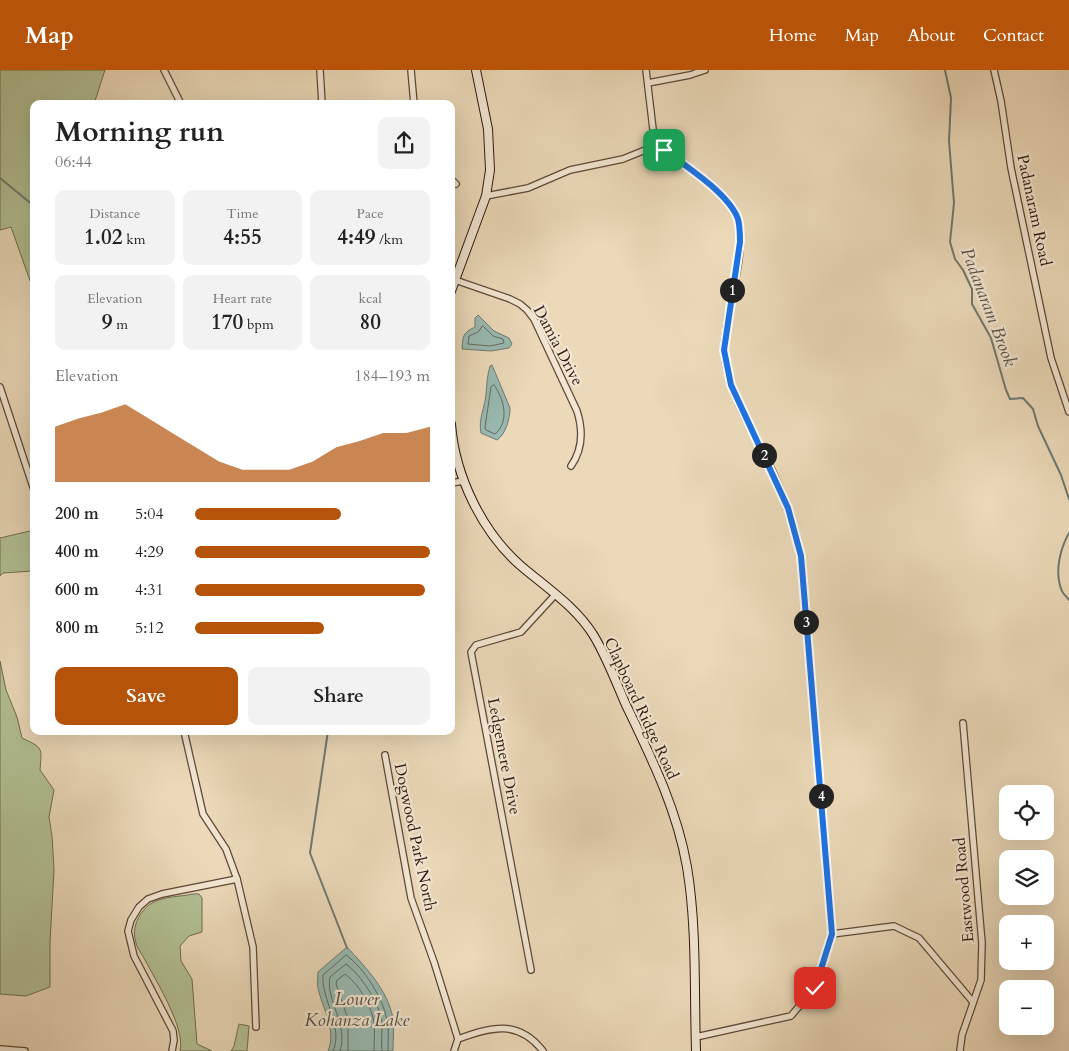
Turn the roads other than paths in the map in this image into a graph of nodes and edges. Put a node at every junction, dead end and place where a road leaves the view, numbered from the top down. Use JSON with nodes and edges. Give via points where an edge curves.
{"nodes":[{"id":1,"x":164,"y":70,"type":"edge"},
{"id":2,"x":320,"y":70,"type":"edge"},
{"id":3,"x":410,"y":70,"type":"edge"},
{"id":4,"x":476,"y":70,"type":"edge"},
{"id":5,"x":646,"y":70,"type":"edge"},
{"id":6,"x":706,"y":70,"type":"edge"},
{"id":7,"x":994,"y":70,"type":"edge"},
{"id":8,"x":648,"y":83,"type":"junction"},
{"id":9,"x":179,"y":100,"type":"edge"},
{"id":10,"x":322,"y":100,"type":"edge"},
{"id":11,"x":414,"y":100,"type":"edge"},
{"id":12,"x":655,"y":146,"type":"junction"},
{"id":13,"x":486,"y":196,"type":"junction"},
{"id":14,"x":455,"y":280,"type":"joint"},
{"id":15,"x":0,"y":387,"type":"edge"},
{"id":16,"x":1069,"y":412,"type":"edge"},
{"id":17,"x":455,"y":450,"type":"edge"},
{"id":18,"x":571,"y":466,"type":"dead end"},
{"id":19,"x":30,"y":478,"type":"edge"},
{"id":20,"x":464,"y":481,"type":"junction"},
{"id":21,"x":455,"y":482,"type":"edge"},
{"id":22,"x":555,"y":595,"type":"junction"},
{"id":23,"x":963,"y":723,"type":"dead end"},
{"id":24,"x":185,"y":735,"type":"edge"},
{"id":25,"x":385,"y":755,"type":"dead end"},
{"id":26,"x":236,"y":879,"type":"junction"},
{"id":27,"x":832,"y":934,"type":"junction"},
{"id":28,"x":531,"y":970,"type":"dead end"},
{"id":29,"x":973,"y":1002,"type":"junction"},
{"id":30,"x":256,"y":1027,"type":"dead end"},
{"id":31,"x":696,"y":1037,"type":"junction"},
{"id":32,"x":458,"y":1039,"type":"junction"},
{"id":33,"x":0,"y":1049,"type":"edge"},
{"id":34,"x":11,"y":1050,"type":"edge"},
{"id":35,"x":25,"y":1051,"type":"edge"},
{"id":36,"x":172,"y":1051,"type":"edge"},
{"id":37,"x":454,"y":1051,"type":"edge"},
{"id":38,"x":543,"y":1051,"type":"edge"},
{"id":39,"x":696,"y":1051,"type":"edge"},
{"id":40,"x":960,"y":1051,"type":"edge"}],
"edges":[{"from":1,"to":9,"type":"street"},
{"from":2,"to":10,"type":"street"},
{"from":3,"to":11,"type":"street"},
{"from":4,"to":13,"type":"main road","via":[[490,150]]},
{"from":5,"to":8,"type":"street"},
{"from":6,"to":8,"type":"street"},
{"from":7,"to":16,"type":"street","name":"Padanaram Road","via":[[1051,358]]},
{"from":8,"to":12,"type":"street"},
{"from":12,"to":13,"type":"street","via":[[623,159],[570,170],[528,188]]},
{"from":12,"to":27,"type":"street","via":[[718,192],[729,203],[740,227],[724,350],[731,385],[788,508],[801,556]]},
{"from":13,"to":14,"type":"main road"},
{"from":14,"to":18,"type":"street","name":"Damia Drive","via":[[516,302],[534,319],[582,425],[577,457]]},
{"from":15,"to":19,"type":"street"},
{"from":17,"to":20,"type":"main road","name":"Clapboard Ridge Road"},
{"from":20,"to":21,"type":"street"},
{"from":20,"to":22,"type":"main road","name":"Clapboard Ridge Road","via":[[481,515],[505,550]]},
{"from":22,"to":28,"type":"street","name":"Ledgemere Drive","via":[[521,632],[476,645],[471,652]]},
{"from":22,"to":31,"type":"main road","name":"Clapboard Ridge Road","via":[[574,610],[600,648],[674,814],[690,884]]},
{"from":23,"to":29,"type":"street","name":"Eastwood Road","via":[[982,943],[981,980]]},
{"from":24,"to":26,"type":"street","via":[[203,814],[226,849]]},
{"from":25,"to":32,"type":"street","name":"Dogwood Park North","via":[[411,898]]},
{"from":26,"to":30,"type":"street","via":[[253,947]]},
{"from":26,"to":36,"type":"street","via":[[148,899],[138,907],[131,920],[128,931],[134,956],[172,1031]]},
{"from":27,"to":29,"type":"street","via":[[894,926],[919,938]]},
{"from":27,"to":31,"type":"street","via":[[815,988],[791,1016]]},
{"from":29,"to":40,"type":"street","name":"Eastwood Road"},
{"from":31,"to":39,"type":"main road","name":"Clapboard Ridge Road"},
{"from":32,"to":37,"type":"street"},
{"from":32,"to":38,"type":"street","via":[[484,1030],[516,1029]]},
{"from":33,"to":34,"type":"street"},
{"from":34,"to":35,"type":"street"}]}
